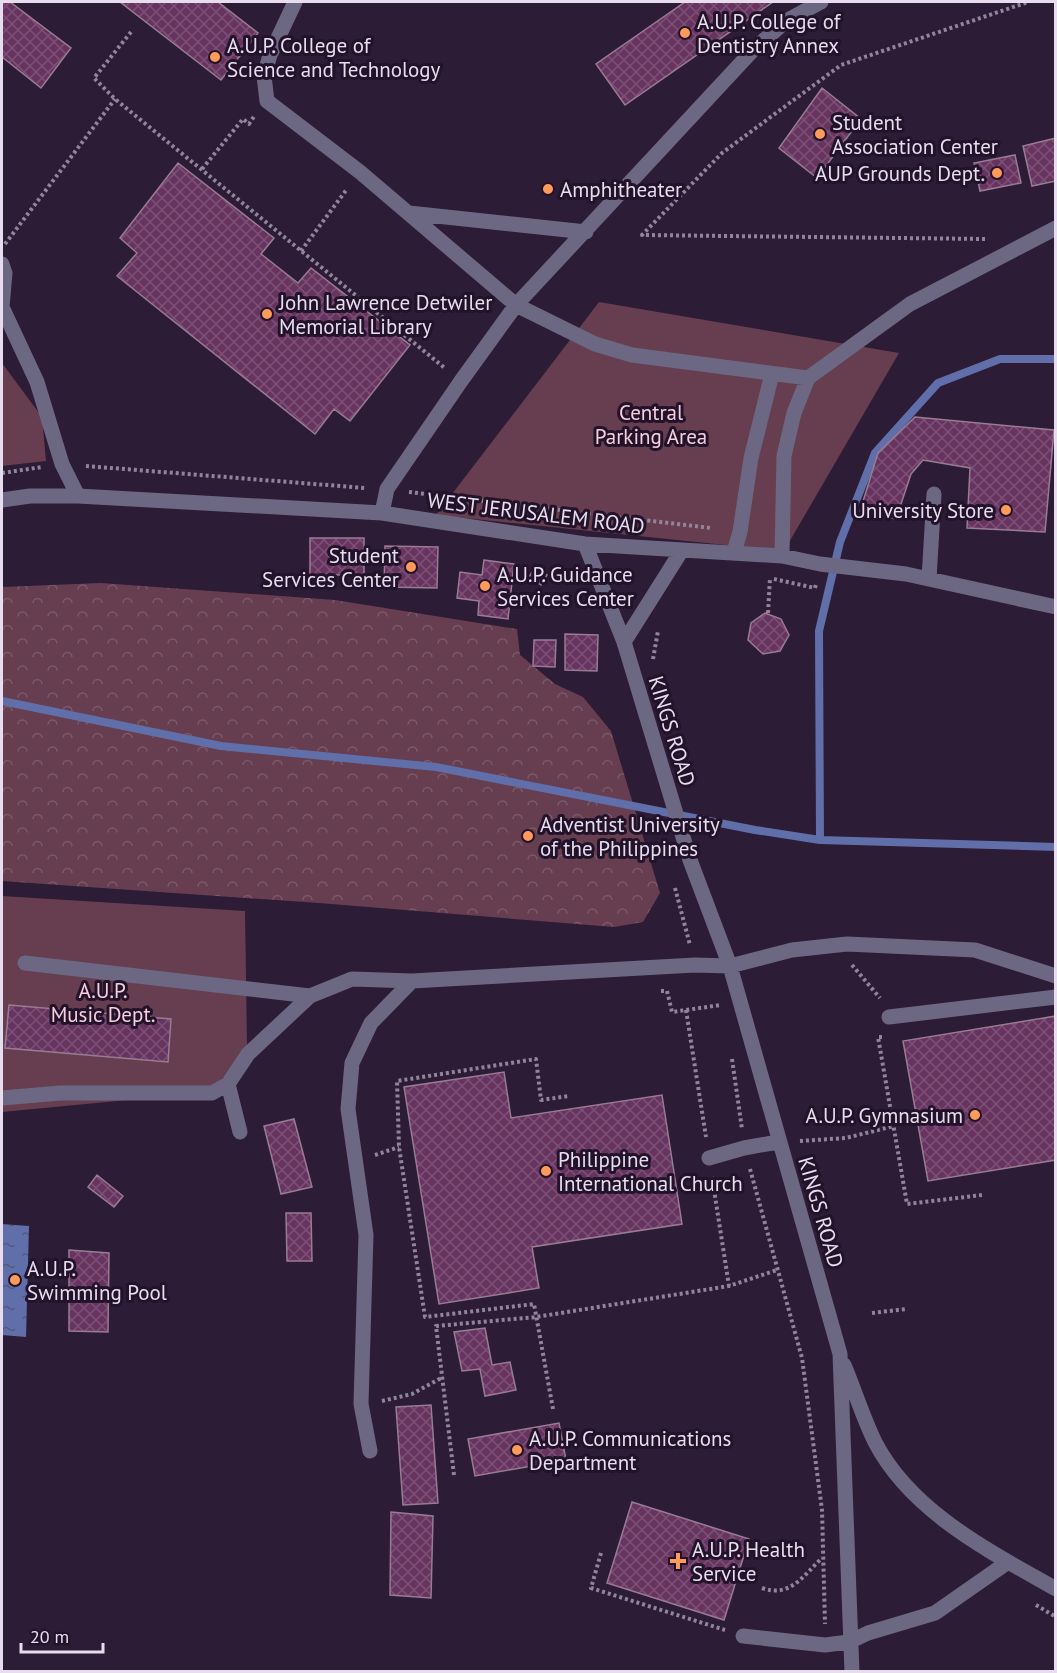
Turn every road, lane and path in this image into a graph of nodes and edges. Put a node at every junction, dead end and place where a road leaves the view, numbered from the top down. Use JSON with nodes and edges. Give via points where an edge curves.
{"nodes":[{"id":1,"x":295,"y":2,"type":"edge"},
{"id":2,"x":821,"y":2,"type":"edge"},
{"id":3,"x":1028,"y":2,"type":"edge"},
{"id":4,"x":1016,"y":3,"type":"edge"},
{"id":5,"x":131,"y":32,"type":"dead end"},
{"id":6,"x":115,"y":99,"type":"junction"},
{"id":7,"x":267,"y":101,"type":"junction"},
{"id":8,"x":202,"y":169,"type":"junction"},
{"id":9,"x":360,"y":172,"type":"junction"},
{"id":10,"x":409,"y":213,"type":"junction"},
{"id":11,"x":1056,"y":228,"type":"edge"},
{"id":12,"x":586,"y":232,"type":"junction"},
{"id":13,"x":993,"y":239,"type":"dead end"},
{"id":14,"x":2,"y":248,"type":"edge"},
{"id":15,"x":302,"y":251,"type":"junction"},
{"id":16,"x":2,"y":264,"type":"edge"},
{"id":17,"x":516,"y":305,"type":"junction"},
{"id":18,"x":441,"y":365,"type":"dead end"},
{"id":19,"x":772,"y":374,"type":"junction"},
{"id":20,"x":808,"y":378,"type":"junction"},
{"id":21,"x":934,"y":494,"type":"dead end"},
{"id":22,"x":78,"y":496,"type":"junction"},
{"id":23,"x":2,"y":500,"type":"edge"},
{"id":24,"x":382,"y":513,"type":"junction"},
{"id":25,"x":585,"y":544,"type":"junction"},
{"id":26,"x":682,"y":550,"type":"junction"},
{"id":27,"x":734,"y":552,"type":"junction"},
{"id":28,"x":782,"y":556,"type":"junction"},
{"id":29,"x":825,"y":564,"type":"junction"},
{"id":30,"x":760,"y":577,"type":"dead end"},
{"id":31,"x":770,"y":578,"type":"junction"},
{"id":32,"x":929,"y":579,"type":"junction"},
{"id":33,"x":1056,"y":607,"type":"edge"},
{"id":34,"x":768,"y":613,"type":"dead end"},
{"id":35,"x":660,"y":624,"type":"dead end"},
{"id":36,"x":624,"y":642,"type":"junction"},
{"id":37,"x":652,"y":662,"type":"dead end"},
{"id":38,"x":675,"y":885,"type":"dead end"},
{"id":39,"x":25,"y":963,"type":"dead end"},
{"id":40,"x":695,"y":965,"type":"junction"},
{"id":41,"x":730,"y":966,"type":"junction"},
{"id":42,"x":852,"y":967,"type":"dead end"},
{"id":43,"x":1056,"y":976,"type":"edge"},
{"id":44,"x":412,"y":981,"type":"junction"},
{"id":45,"x":667,"y":991,"type":"dead end"},
{"id":46,"x":716,"y":995,"type":"dead end"},
{"id":47,"x":310,"y":996,"type":"junction"},
{"id":48,"x":1056,"y":997,"type":"edge"},
{"id":49,"x":882,"y":1000,"type":"dead end"},
{"id":50,"x":717,"y":1006,"type":"dead end"},
{"id":51,"x":724,"y":1015,"type":"dead end"},
{"id":52,"x":889,"y":1017,"type":"dead end"},
{"id":53,"x":885,"y":1036,"type":"dead end"},
{"id":54,"x":731,"y":1056,"type":"dead end"},
{"id":55,"x":228,"y":1084,"type":"junction"},
{"id":56,"x":569,"y":1096,"type":"dead end"},
{"id":57,"x":2,"y":1098,"type":"edge"},
{"id":58,"x":894,"y":1126,"type":"junction"},
{"id":59,"x":240,"y":1132,"type":"dead end"},
{"id":60,"x":778,"y":1142,"type":"junction"},
{"id":61,"x":399,"y":1147,"type":"junction"},
{"id":62,"x":744,"y":1148,"type":"junction"},
{"id":63,"x":386,"y":1152,"type":"dead end"},
{"id":64,"x":710,"y":1158,"type":"dead end"},
{"id":65,"x":982,"y":1196,"type":"dead end"},
{"id":66,"x":777,"y":1270,"type":"junction"},
{"id":67,"x":906,"y":1309,"type":"dead end"},
{"id":68,"x":872,"y":1313,"type":"dead end"},
{"id":69,"x":536,"y":1317,"type":"junction"},
{"id":70,"x":840,"y":1354,"type":"junction"},
{"id":71,"x":443,"y":1377,"type":"junction"},
{"id":72,"x":361,"y":1406,"type":"junction"},
{"id":73,"x":553,"y":1409,"type":"dead end"},
{"id":74,"x":370,"y":1451,"type":"dead end"},
{"id":75,"x":454,"y":1475,"type":"dead end"},
{"id":76,"x":601,"y":1553,"type":"dead end"},
{"id":77,"x":822,"y":1558,"type":"junction"},
{"id":78,"x":1008,"y":1562,"type":"junction"},
{"id":79,"x":762,"y":1588,"type":"dead end"},
{"id":80,"x":1056,"y":1589,"type":"edge"},
{"id":81,"x":1027,"y":1599,"type":"dead end"},
{"id":82,"x":1056,"y":1617,"type":"edge"},
{"id":83,"x":743,"y":1636,"type":"joint"},
{"id":84,"x":849,"y":1642,"type":"junction"},
{"id":85,"x":825,"y":1645,"type":"junction"},
{"id":86,"x":852,"y":1671,"type":"edge"}],
"edges":[{"from":1,"to":7,"type":"lane","via":[[264,76]]},
{"from":2,"to":12,"type":"lane","via":[[786,21],[754,49]]},
{"from":3,"to":4,"type":"path"},
{"from":4,"to":13,"type":"path","via":[[841,65],[722,153],[642,235]]},
{"from":5,"to":6,"type":"path","via":[[94,78]]},
{"from":6,"to":8,"type":"path"},
{"from":6,"to":14,"type":"path"},
{"from":7,"to":8,"type":"path","via":[[249,123],[243,119]]},
{"from":7,"to":9,"type":"lane"},
{"from":8,"to":15,"type":"path"},
{"from":9,"to":10,"type":"lane"},
{"from":9,"to":15,"type":"path"},
{"from":10,"to":12,"type":"lane"},
{"from":10,"to":17,"type":"lane"},
{"from":11,"to":20,"type":"lane","via":[[910,304]]},
{"from":12,"to":17,"type":"lane"},
{"from":15,"to":18,"type":"path"},
{"from":16,"to":22,"type":"lane","via":[[2,307],[30,364],[62,464]]},
{"from":17,"to":19,"type":"lane","via":[[595,344],[632,355]]},
{"from":17,"to":24,"type":"lane","via":[[387,489]]},
{"from":19,"to":20,"type":"lane"},
{"from":19,"to":27,"type":"lane"},
{"from":20,"to":28,"type":"lane","via":[[794,413],[784,456]]},
{"from":21,"to":32,"type":"lane"},
{"from":22,"to":23,"type":"lane","name":"WEST JERUSALEM ROAD"},
{"from":22,"to":24,"type":"lane","name":"WEST JERUSALEM ROAD"},
{"from":24,"to":25,"type":"lane","name":"WEST JERUSALEM ROAD"},
{"from":25,"to":26,"type":"lane","name":"WEST JERUSALEM ROAD"},
{"from":25,"to":36,"type":"lane","name":"KINGS ROAD"},
{"from":26,"to":27,"type":"lane","name":"WEST JERUSALEM ROAD"},
{"from":26,"to":36,"type":"lane"},
{"from":27,"to":28,"type":"lane","name":"WEST JERUSALEM ROAD"},
{"from":28,"to":29,"type":"lane","name":"WEST JERUSALEM ROAD"},
{"from":29,"to":31,"type":"path","via":[[815,588]]},
{"from":29,"to":32,"type":"lane","name":"WEST JERUSALEM ROAD"},
{"from":30,"to":31,"type":"path"},
{"from":31,"to":34,"type":"path"},
{"from":32,"to":33,"type":"lane","name":"WEST JERUSALEM ROAD"},
{"from":35,"to":37,"type":"path"},
{"from":36,"to":41,"type":"lane","name":"KINGS ROAD","via":[[690,860]]},
{"from":38,"to":40,"type":"path"},
{"from":39,"to":47,"type":"lane"},
{"from":40,"to":41,"type":"lane"},
{"from":40,"to":44,"type":"lane"},
{"from":41,"to":43,"type":"lane","via":[[792,950],[848,944],[975,950]]},
{"from":41,"to":60,"type":"lane","name":"KINGS ROAD"},
{"from":42,"to":49,"type":"path"},
{"from":44,"to":47,"type":"lane","via":[[352,979]]},
{"from":44,"to":72,"type":"lane","via":[[371,1023],[352,1063],[348,1109],[366,1235]]},
{"from":45,"to":50,"type":"path","via":[[672,1012]]},
{"from":46,"to":51,"type":"path"},
{"from":47,"to":55,"type":"lane","via":[[248,1054]]},
{"from":48,"to":52,"type":"lane"},
{"from":53,"to":58,"type":"path","via":[[878,1037]]},
{"from":54,"to":62,"type":"path"},
{"from":55,"to":57,"type":"lane","via":[[212,1093],[60,1093]]},
{"from":55,"to":59,"type":"lane"},
{"from":56,"to":61,"type":"path","via":[[541,1100],[536,1059],[397,1081]]},
{"from":58,"to":60,"type":"path","via":[[846,1138]]},
{"from":58,"to":65,"type":"path","via":[[907,1204]]},
{"from":60,"to":62,"type":"lane"},
{"from":60,"to":70,"type":"lane","name":"KINGS ROAD"},
{"from":61,"to":63,"type":"path"},
{"from":61,"to":69,"type":"path","via":[[425,1317],[534,1304]]},
{"from":62,"to":64,"type":"lane"},
{"from":62,"to":66,"type":"path"},
{"from":66,"to":69,"type":"path","via":[[729,1286]]},
{"from":66,"to":77,"type":"path","via":[[802,1358],[822,1510]]},
{"from":67,"to":68,"type":"path"},
{"from":69,"to":71,"type":"path","via":[[436,1326]]},
{"from":69,"to":73,"type":"path"},
{"from":70,"to":78,"type":"lane","via":[[875,1442],[892,1468],[912,1492]]},
{"from":70,"to":84,"type":"lane","name":"KINGS ROAD"},
{"from":71,"to":72,"type":"path","via":[[412,1394]]},
{"from":71,"to":75,"type":"path"},
{"from":72,"to":74,"type":"lane"},
{"from":76,"to":83,"type":"path","via":[[591,1588]]},
{"from":77,"to":79,"type":"path","via":[[794,1586],[773,1592]]},
{"from":77,"to":85,"type":"path"},
{"from":78,"to":80,"type":"lane"},
{"from":78,"to":84,"type":"lane","via":[[934,1613]]},
{"from":81,"to":82,"type":"path"},
{"from":83,"to":85,"type":"lane"},
{"from":84,"to":85,"type":"lane"},
{"from":84,"to":86,"type":"lane","name":"KINGS ROAD"}]}
